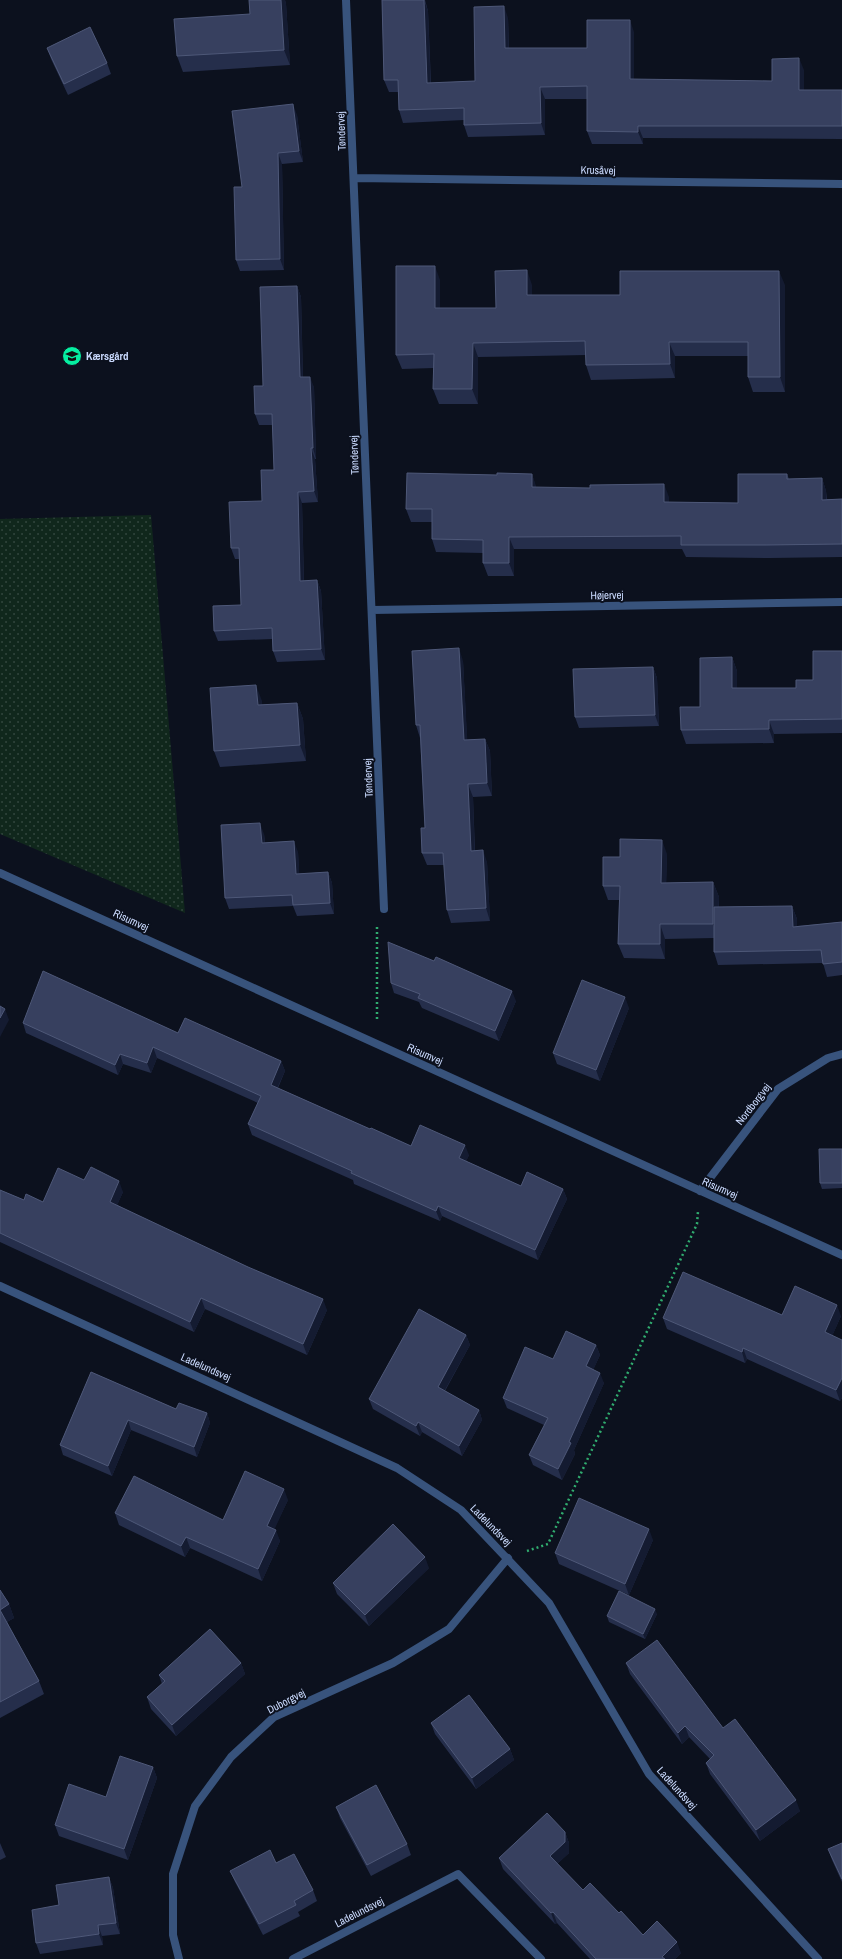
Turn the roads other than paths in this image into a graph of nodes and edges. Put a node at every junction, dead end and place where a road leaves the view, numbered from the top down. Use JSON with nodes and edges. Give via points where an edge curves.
{"nodes":[{"id":1,"x":346,"y":0,"type":"edge"},
{"id":2,"x":354,"y":178,"type":"junction"},
{"id":3,"x":842,"y":184,"type":"edge"},
{"id":4,"x":842,"y":602,"type":"edge"},
{"id":5,"x":372,"y":610,"type":"junction"},
{"id":6,"x":0,"y":873,"type":"edge"},
{"id":7,"x":384,"y":909,"type":"road end"},
{"id":8,"x":842,"y":1054,"type":"edge"},
{"id":9,"x":700,"y":1191,"type":"junction"},
{"id":10,"x":842,"y":1255,"type":"edge"},
{"id":11,"x":0,"y":1286,"type":"edge"},
{"id":12,"x":508,"y":1558,"type":"junction"},
{"id":13,"x":179,"y":1959,"type":"edge"},
{"id":14,"x":293,"y":1959,"type":"edge"},
{"id":15,"x":541,"y":1959,"type":"edge"},
{"id":16,"x":818,"y":1959,"type":"edge"}],
"edges":[{"from":1,"to":2,"type":"street","name":"Tøndervej"},
{"from":2,"to":3,"type":"street","name":"Krusåvej"},
{"from":2,"to":5,"type":"street","name":"Tøndervej"},
{"from":4,"to":5,"type":"street","name":"Højervej"},
{"from":5,"to":7,"type":"street","name":"Tøndervej"},
{"from":6,"to":9,"type":"street","name":"Risumvej"},
{"from":8,"to":9,"type":"street","name":"Nordborgvej","via":[[828,1058],[778,1089]]},
{"from":9,"to":10,"type":"street","name":"Risumvej"},
{"from":11,"to":12,"type":"street","name":"Ladelundsvej","via":[[397,1468],[461,1510]]},
{"from":12,"to":13,"type":"street","name":"Duborgvej","via":[[448,1630],[393,1663],[274,1717],[231,1757],[195,1806],[173,1874],[173,1935]]},
{"from":12,"to":16,"type":"street","name":"Ladelundsvej","via":[[549,1603],[649,1774]]},
{"from":14,"to":15,"type":"street","name":"Ladelundsvej","via":[[458,1874]]}]}
